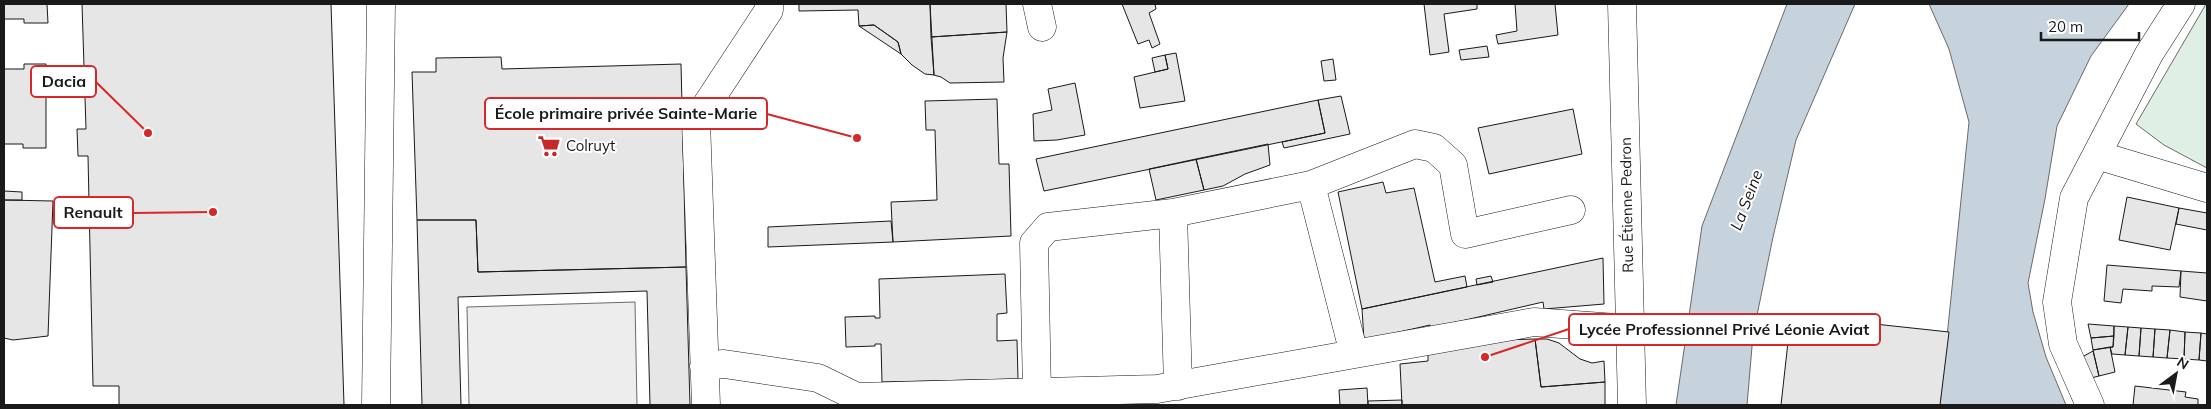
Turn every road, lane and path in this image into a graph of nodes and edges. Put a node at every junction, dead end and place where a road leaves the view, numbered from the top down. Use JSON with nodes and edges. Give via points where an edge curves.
{"nodes":[{"id":1,"x":381,"y":4,"type":"edge"},
{"id":2,"x":768,"y":4,"type":"edge"},
{"id":3,"x":1622,"y":4,"type":"edge"},
{"id":4,"x":2181,"y":4,"type":"edge"},
{"id":5,"x":2096,"y":155,"type":"junction"},
{"id":6,"x":1311,"y":185,"type":"junction"},
{"id":7,"x":2207,"y":188,"type":"edge"},
{"id":8,"x":1571,"y":210,"type":"dead end"},
{"id":9,"x":1173,"y":213,"type":"junction"},
{"id":10,"x":1630,"y":330,"type":"junction"},
{"id":11,"x":1354,"y":354,"type":"junction"},
{"id":12,"x":704,"y":366,"type":"junction"},
{"id":13,"x":1178,"y":386,"type":"junction"},
{"id":14,"x":1038,"y":393,"type":"junction"},
{"id":15,"x":376,"y":405,"type":"edge"},
{"id":16,"x":706,"y":405,"type":"edge"},
{"id":17,"x":1632,"y":405,"type":"edge"},
{"id":18,"x":2090,"y":405,"type":"edge"}],
"edges":[{"from":1,"to":15,"type":"street"},
{"from":2,"to":12,"type":"street","via":[[769,10],[696,121]]},
{"from":3,"to":10,"type":"street","name":"Rue Étienne Pedron"},
{"from":4,"to":5,"type":"street","via":[[2149,54]]},
{"from":5,"to":7,"type":"street"},
{"from":5,"to":18,"type":"street","via":[[2074,198],[2057,302],[2063,344]]},
{"from":6,"to":8,"type":"street","via":[[1414,144],[1434,148],[1453,165],[1465,234]]},
{"from":6,"to":9,"type":"street"},
{"from":6,"to":11,"type":"street"},
{"from":9,"to":13,"type":"street"},
{"from":9,"to":14,"type":"street","via":[[1048,227],[1034,243]]},
{"from":10,"to":11,"type":"street","via":[[1534,322]]},
{"from":10,"to":17,"type":"street","name":"Rue Étienne Pedron"},
{"from":11,"to":13,"type":"street"},
{"from":12,"to":14,"type":"street","via":[[724,364],[818,378],[857,397]]},
{"from":12,"to":16,"type":"street"},
{"from":13,"to":14,"type":"street"}]}
